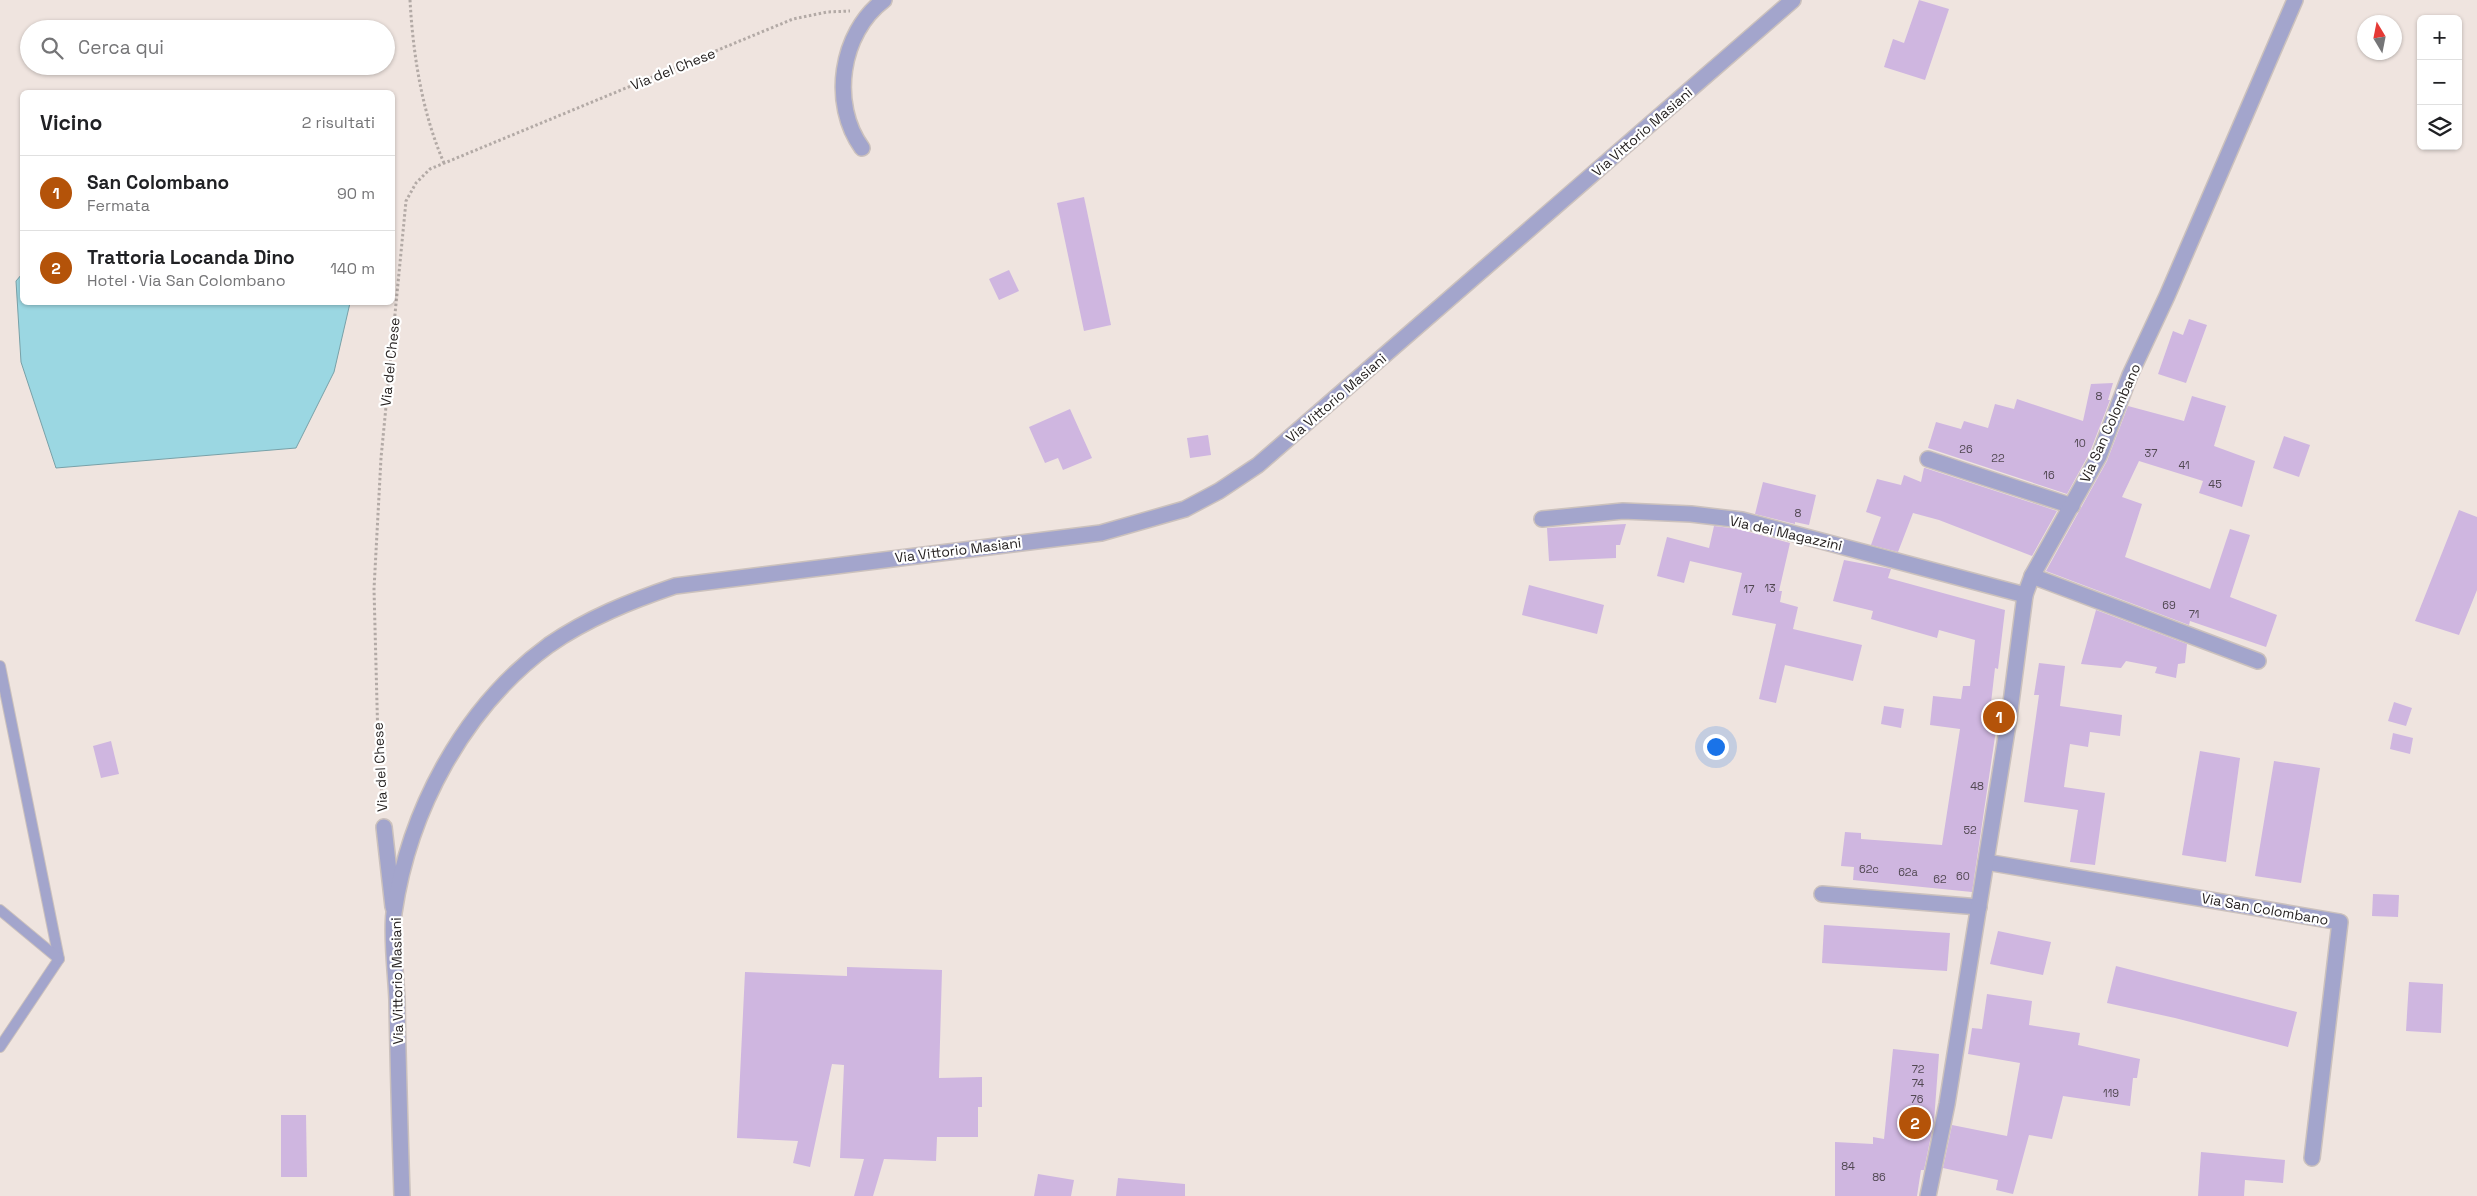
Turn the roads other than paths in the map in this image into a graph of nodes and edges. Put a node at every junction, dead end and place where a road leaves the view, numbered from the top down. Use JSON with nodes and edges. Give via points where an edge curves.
{"nodes":[{"id":1,"x":884,"y":0,"type":"edge"},
{"id":2,"x":1793,"y":0,"type":"edge"},
{"id":3,"x":2295,"y":0,"type":"edge"},
{"id":4,"x":862,"y":148,"type":"dead end"},
{"id":5,"x":1928,"y":460,"type":"dead end"},
{"id":6,"x":2072,"y":506,"type":"junction"},
{"id":7,"x":1542,"y":519,"type":"dead end"},
{"id":8,"x":2032,"y":576,"type":"junction"},
{"id":9,"x":2025,"y":595,"type":"junction"},
{"id":10,"x":2258,"y":661,"type":"dead end"},
{"id":11,"x":0,"y":666,"type":"edge"},
{"id":12,"x":384,"y":827,"type":"road end"},
{"id":13,"x":1986,"y":862,"type":"junction"},
{"id":14,"x":1822,"y":894,"type":"dead end"},
{"id":15,"x":1978,"y":908,"type":"junction"},
{"id":16,"x":0,"y":910,"type":"edge"},
{"id":17,"x":394,"y":914,"type":"junction"},
{"id":18,"x":59,"y":959,"type":"junction"},
{"id":19,"x":0,"y":1047,"type":"edge"},
{"id":20,"x":2312,"y":1158,"type":"dead end"},
{"id":21,"x":402,"y":1196,"type":"edge"},
{"id":22,"x":1928,"y":1196,"type":"edge"}],
"edges":[{"from":1,"to":4,"type":"street","via":[[870,10],[844,68],[842,96],[847,120]]},
{"from":2,"to":17,"type":"street","name":"Via Vittorio Masiani","via":[[1258,465],[1185,509],[1101,532],[675,586],[590,620],[550,645],[513,674],[478,714],[454,749],[425,806],[409,852]]},
{"from":3,"to":6,"type":"street","name":"Via San Colombano","via":[[2130,375],[2099,456]]},
{"from":5,"to":6,"type":"street"},
{"from":6,"to":8,"type":"street","name":"Via San Colombano"},
{"from":7,"to":9,"type":"street","name":"Via dei Magazzini","via":[[1623,511],[1742,520]]},
{"from":8,"to":9,"type":"street","name":"Via San Colombano"},
{"from":8,"to":10,"type":"street"},
{"from":9,"to":13,"type":"street","name":"Via San Colombano"},
{"from":11,"to":18,"type":"lane"},
{"from":12,"to":17,"type":"street","name":"Via del Chese"},
{"from":13,"to":15,"type":"street","name":"Via San Colombano"},
{"from":13,"to":20,"type":"street","name":"Via San Colombano","via":[[2340,922]]},
{"from":14,"to":15,"type":"street"},
{"from":15,"to":22,"type":"street","name":"Via San Colombano","via":[[1947,1104]]},
{"from":16,"to":18,"type":"lane"},
{"from":17,"to":21,"type":"street","name":"Via Vittorio Masiani"},
{"from":18,"to":19,"type":"lane"}]}
